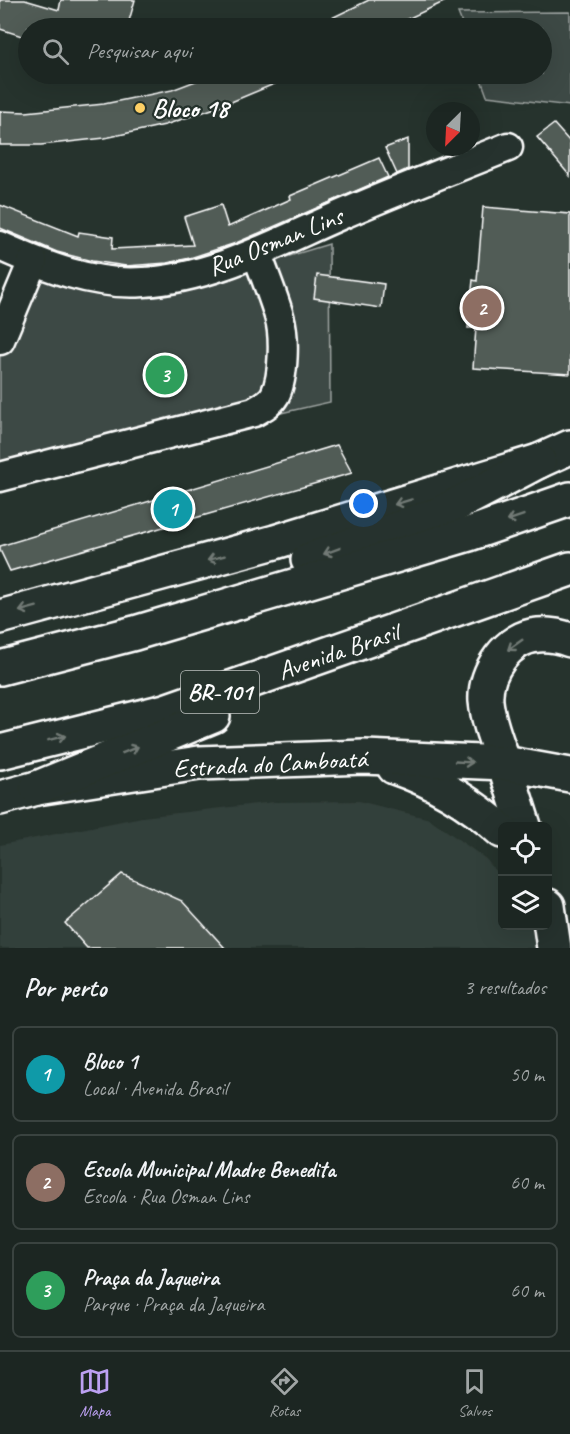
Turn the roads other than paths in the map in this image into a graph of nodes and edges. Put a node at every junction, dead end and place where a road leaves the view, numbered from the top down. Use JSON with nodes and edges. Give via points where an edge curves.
{"nodes":[{"id":1,"x":508,"y":147,"type":"dead end"},
{"id":2,"x":0,"y":246,"type":"edge"},
{"id":3,"x":257,"y":254,"type":"junction"},
{"id":4,"x":33,"y":261,"type":"junction"},
{"id":5,"x":0,"y":340,"type":"edge"},
{"id":6,"x":570,"y":447,"type":"edge"},
{"id":7,"x":539,"y":460,"type":"junction"},
{"id":8,"x":0,"y":477,"type":"edge"},
{"id":9,"x":570,"y":499,"type":"edge"},
{"id":10,"x":570,"y":570,"type":"edge"},
{"id":11,"x":0,"y":617,"type":"edge"},
{"id":12,"x":435,"y":617,"type":"junction"},
{"id":13,"x":135,"y":633,"type":"junction"},
{"id":14,"x":570,"y":640,"type":"edge"},
{"id":15,"x":0,"y":668,"type":"edge"},
{"id":16,"x":0,"y":752,"type":"edge"},
{"id":17,"x":364,"y":757,"type":"junction"},
{"id":18,"x":504,"y":763,"type":"junction"},
{"id":19,"x":570,"y":775,"type":"edge"},
{"id":20,"x":37,"y":788,"type":"junction"},
{"id":21,"x":0,"y":798,"type":"edge"},
{"id":22,"x":523,"y":822,"type":"edge"},
{"id":23,"x":498,"y":827,"type":"edge"},
{"id":24,"x":552,"y":922,"type":"edge"},
{"id":25,"x":554,"y":948,"type":"edge"}],
"edges":[{"from":1,"to":3,"type":"street","name":"Rua Osman Lins","via":[[337,216]]},
{"from":2,"to":4,"type":"street","name":"Rua Osman Lins"},
{"from":3,"to":4,"type":"street","name":"Rua Osman Lins","via":[[183,277],[144,283],[88,277]]},
{"from":3,"to":8,"type":"street","via":[[280,318],[282,337],[279,384],[267,405],[254,412]]},
{"from":4,"to":5,"type":"street"},
{"from":6,"to":7,"type":"main road"},
{"from":7,"to":11,"type":"main road","one_way":true,"via":[[275,542]]},
{"from":7,"to":13,"type":"main road","one_way":true,"via":[[440,513],[221,591]]},
{"from":9,"to":13,"type":"main road","one_way":true,"via":[[469,534]]},
{"from":10,"to":12,"type":"main road","name":"Avenida Brasil","number":"BR-101"},
{"from":16,"to":12,"type":"main road","name":"Avenida Brasil","number":"BR-101","one_way":true,"via":[[165,711]]},
{"from":20,"to":12,"type":"main road","one_way":true,"via":[[379,646]]},
{"from":13,"to":15,"type":"main road"},
{"from":14,"to":18,"type":"main road","one_way":true,"via":[[555,635],[519,640],[494,667],[486,700]]},
{"from":17,"to":18,"type":"main road","name":"Estrada do Camboatá","one_way":true},
{"from":17,"to":20,"type":"main road","name":"Estrada do Camboatá","via":[[199,763]]},
{"from":17,"to":23,"type":"main road","via":[[445,788]]},
{"from":18,"to":19,"type":"main road","name":"Estrada do Camboatá"},
{"from":18,"to":22,"type":"main road"},
{"from":20,"to":21,"type":"main road"},
{"from":24,"to":25,"type":"main road"}]}
